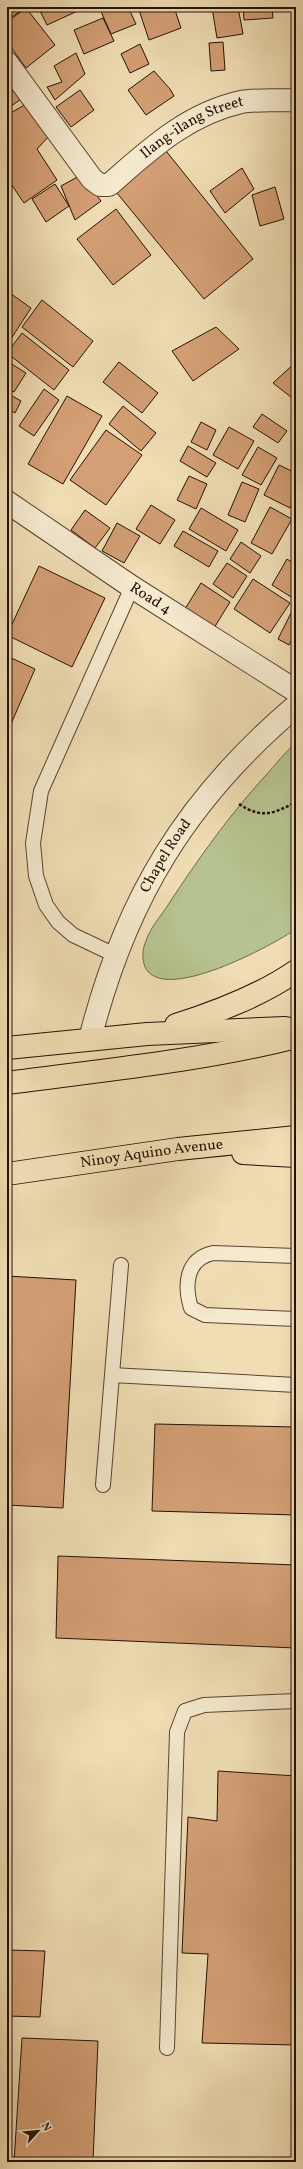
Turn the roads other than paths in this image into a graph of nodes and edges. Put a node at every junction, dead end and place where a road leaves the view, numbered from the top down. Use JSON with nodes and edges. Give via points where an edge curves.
{"nodes":[{"id":1,"x":7,"y":63,"type":"edge"},
{"id":2,"x":296,"y":100,"type":"edge"},
{"id":3,"x":7,"y":502,"type":"edge"},
{"id":4,"x":132,"y":588,"type":"junction"},
{"id":5,"x":296,"y":691,"type":"edge"},
{"id":6,"x":296,"y":706,"type":"edge"},
{"id":7,"x":115,"y":955,"type":"junction"},
{"id":8,"x":296,"y":971,"type":"edge"},
{"id":9,"x":296,"y":1030,"type":"edge"},
{"id":10,"x":147,"y":1034,"type":"junction"},
{"id":11,"x":296,"y":1037,"type":"edge"},
{"id":12,"x":90,"y":1040,"type":"junction"},
{"id":13,"x":7,"y":1048,"type":"edge"},
{"id":14,"x":7,"y":1083,"type":"edge"},
{"id":15,"x":296,"y":1137,"type":"edge"},
{"id":16,"x":178,"y":1149,"type":"junction"},
{"id":17,"x":296,"y":1156,"type":"edge"},
{"id":18,"x":7,"y":1174,"type":"edge"},
{"id":19,"x":296,"y":1256,"type":"edge"},
{"id":20,"x":121,"y":1265,"type":"dead end"},
{"id":21,"x":296,"y":1318,"type":"edge"},
{"id":22,"x":112,"y":1374,"type":"junction"},
{"id":23,"x":296,"y":1385,"type":"edge"},
{"id":24,"x":104,"y":1485,"type":"dead end"},
{"id":25,"x":296,"y":1701,"type":"edge"},
{"id":26,"x":167,"y":2048,"type":"dead end"}],
"edges":[{"from":1,"to":2,"type":"street","name":"Ilang-ilang Street","via":[[92,179],[100,185],[109,184],[163,138],[204,115],[243,102]]},
{"from":3,"to":4,"type":"street","name":"Road 4"},
{"from":4,"to":5,"type":"street","name":"Road 4"},
{"from":4,"to":7,"type":"lane","via":[[41,791],[33,843],[36,876],[46,905],[54,916],[73,935]]},
{"from":6,"to":7,"type":"street","name":"Chapel Road","via":[[226,771],[193,813],[136,905]]},
{"from":7,"to":12,"type":"street","name":"Chapel Road"},
{"from":8,"to":10,"type":"main road","via":[[219,1011]]},
{"from":9,"to":10,"type":"main road","via":[[285,1028]]},
{"from":10,"to":12,"type":"main road"},
{"from":11,"to":14,"type":"main road","via":[[255,1048],[191,1059]]},
{"from":12,"to":13,"type":"main road"},
{"from":15,"to":16,"type":"main road","name":"Ninoy Aquino Avenue"},
{"from":16,"to":17,"type":"main road"},
{"from":16,"to":18,"type":"main road","name":"Ninoy Aquino Avenue"},
{"from":19,"to":21,"type":"lane","via":[[213,1253],[202,1255],[192,1265],[186,1293],[191,1308],[205,1315]]},
{"from":20,"to":22,"type":"lane"},
{"from":22,"to":23,"type":"lane"},
{"from":22,"to":24,"type":"lane"},
{"from":25,"to":26,"type":"lane","via":[[204,1705],[185,1711],[177,1732]]}]}
